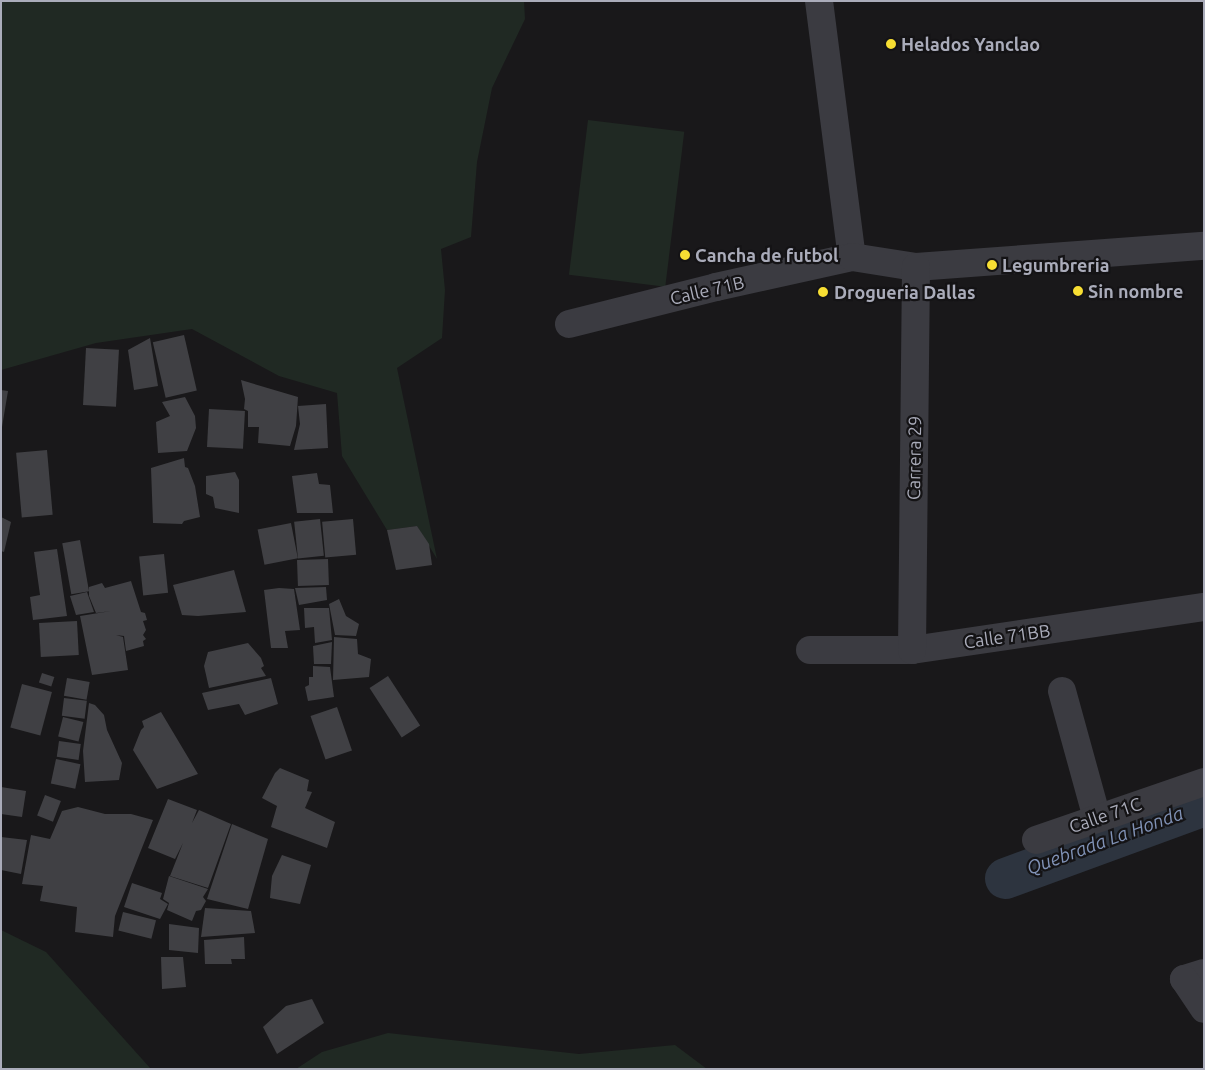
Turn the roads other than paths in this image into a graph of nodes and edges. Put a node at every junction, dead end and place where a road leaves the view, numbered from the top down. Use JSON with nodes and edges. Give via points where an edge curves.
{"nodes":[{"id":1,"x":819,"y":1,"type":"edge"},
{"id":2,"x":1204,"y":246,"type":"edge"},
{"id":3,"x":852,"y":257,"type":"junction"},
{"id":4,"x":916,"y":267,"type":"junction"},
{"id":5,"x":569,"y":324,"type":"dead end"},
{"id":6,"x":1204,"y":607,"type":"edge"},
{"id":7,"x":810,"y":650,"type":"dead end"},
{"id":8,"x":912,"y":650,"type":"junction"},
{"id":9,"x":1062,"y":690,"type":"dead end"},
{"id":10,"x":1204,"y":782,"type":"edge"},
{"id":11,"x":1097,"y":818,"type":"junction"},
{"id":12,"x":1036,"y":840,"type":"dead end"},
{"id":13,"x":1194,"y":976,"type":"edge"},
{"id":14,"x":1204,"y":1009,"type":"edge"}],
"edges":[{"from":1,"to":3,"type":"street"},
{"from":2,"to":4,"type":"street","name":"Calle 71B"},
{"from":3,"to":4,"type":"street","name":"Calle 71B"},
{"from":3,"to":5,"type":"street","name":"Calle 71B"},
{"from":4,"to":8,"type":"street","name":"Carrera 29"},
{"from":6,"to":8,"type":"street","name":"Calle 71BB"},
{"from":7,"to":8,"type":"street","name":"Calle 71BB"},
{"from":9,"to":11,"type":"street"},
{"from":10,"to":11,"type":"street","name":"Calle 71C"},
{"from":11,"to":12,"type":"street","name":"Calle 71C"},
{"from":13,"to":14,"type":"street"}]}
